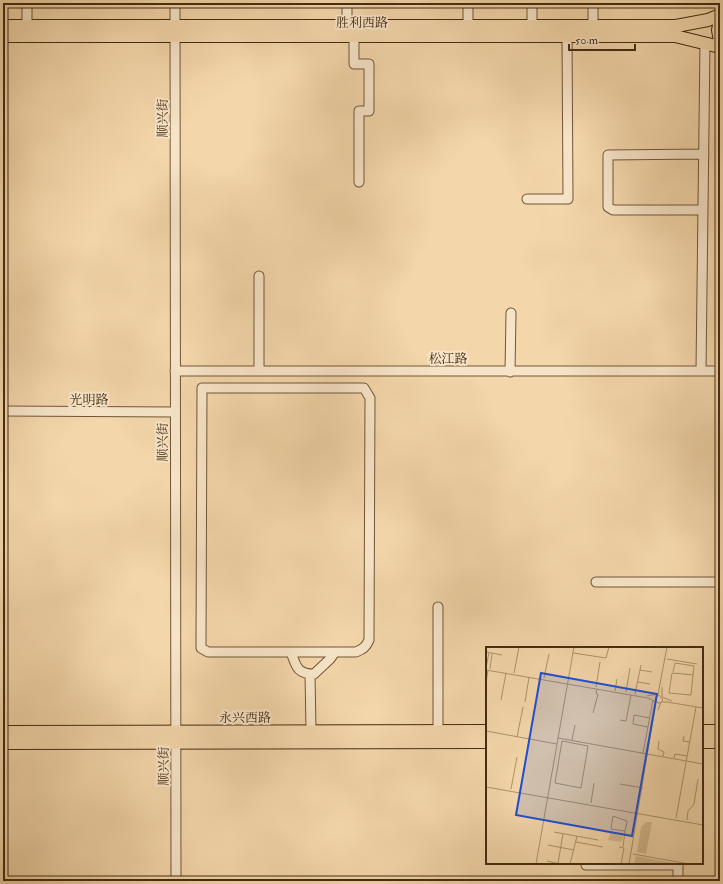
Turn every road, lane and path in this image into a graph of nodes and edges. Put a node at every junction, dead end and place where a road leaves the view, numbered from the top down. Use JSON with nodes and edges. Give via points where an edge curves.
{"nodes":[{"id":1,"x":27,"y":3,"type":"edge"},
{"id":2,"x":175,"y":3,"type":"edge"},
{"id":3,"x":347,"y":3,"type":"edge"},
{"id":4,"x":468,"y":3,"type":"edge"},
{"id":5,"x":532,"y":3,"type":"edge"},
{"id":6,"x":593,"y":3,"type":"edge"},
{"id":7,"x":720,"y":15,"type":"edge"},
{"id":8,"x":720,"y":21,"type":"edge"},
{"id":9,"x":3,"y":26,"type":"edge"},
{"id":10,"x":27,"y":26,"type":"junction"},
{"id":11,"x":347,"y":26,"type":"junction"},
{"id":12,"x":468,"y":26,"type":"junction"},
{"id":13,"x":532,"y":26,"type":"junction"},
{"id":14,"x":593,"y":26,"type":"junction"},
{"id":15,"x":175,"y":31,"type":"junction"},
{"id":16,"x":3,"y":36,"type":"edge"},
{"id":17,"x":354,"y":36,"type":"junction"},
{"id":18,"x":567,"y":36,"type":"junction"},
{"id":19,"x":720,"y":41,"type":"edge"},
{"id":20,"x":705,"y":43,"type":"junction"},
{"id":21,"x":720,"y":47,"type":"edge"},
{"id":22,"x":704,"y":154,"type":"junction"},
{"id":23,"x":359,"y":182,"type":"dead end"},
{"id":24,"x":528,"y":199,"type":"dead end"},
{"id":25,"x":703,"y":210,"type":"junction"},
{"id":26,"x":259,"y":276,"type":"dead end"},
{"id":27,"x":511,"y":314,"type":"dead end"},
{"id":28,"x":175,"y":371,"type":"junction"},
{"id":29,"x":259,"y":371,"type":"junction"},
{"id":30,"x":701,"y":371,"type":"junction"},
{"id":31,"x":720,"y":371,"type":"edge"},
{"id":32,"x":510,"y":372,"type":"junction"},
{"id":33,"x":3,"y":411,"type":"edge"},
{"id":34,"x":175,"y":412,"type":"junction"},
{"id":35,"x":596,"y":582,"type":"dead end"},
{"id":36,"x":720,"y":582,"type":"edge"},
{"id":37,"x":438,"y":607,"type":"dead end"},
{"id":38,"x":291,"y":652,"type":"junction"},
{"id":39,"x":335,"y":652,"type":"junction"},
{"id":40,"x":310,"y":674,"type":"junction"},
{"id":41,"x":311,"y":731,"type":"junction"},
{"id":42,"x":438,"y":731,"type":"junction"},
{"id":43,"x":486,"y":731,"type":"edge"},
{"id":44,"x":703,"y":731,"type":"edge"},
{"id":45,"x":720,"y":731,"type":"edge"},
{"id":46,"x":3,"y":732,"type":"edge"},
{"id":47,"x":176,"y":737,"type":"junction"},
{"id":48,"x":3,"y":742,"type":"edge"},
{"id":49,"x":486,"y":742,"type":"edge"},
{"id":50,"x":703,"y":742,"type":"edge"},
{"id":51,"x":720,"y":742,"type":"edge"},
{"id":52,"x":586,"y":864,"type":"edge"},
{"id":53,"x":678,"y":864,"type":"edge"},
{"id":54,"x":176,"y":881,"type":"edge"},
{"id":55,"x":678,"y":881,"type":"edge"}],
"edges":[{"from":1,"to":10,"type":"street"},
{"from":2,"to":15,"type":"street","name":"顺兴街"},
{"from":3,"to":11,"type":"street"},
{"from":4,"to":12,"type":"street"},
{"from":5,"to":13,"type":"street"},
{"from":6,"to":14,"type":"street"},
{"from":7,"to":14,"type":"main road","name":"胜利西路","via":[[676,26]]},
{"from":8,"to":19,"type":"main road"},
{"from":9,"to":10,"type":"main road","name":"胜利西路"},
{"from":10,"to":15,"type":"main road","name":"胜利西路"},
{"from":11,"to":12,"type":"main road","name":"胜利西路"},
{"from":11,"to":15,"type":"main road","name":"胜利西路"},
{"from":12,"to":13,"type":"main road","name":"胜利西路"},
{"from":13,"to":14,"type":"main road","name":"胜利西路"},
{"from":15,"to":16,"type":"main road","name":"胜利西路"},
{"from":15,"to":17,"type":"main road","name":"胜利西路"},
{"from":15,"to":28,"type":"street","name":"顺兴街"},
{"from":17,"to":18,"type":"main road","name":"胜利西路"},
{"from":17,"to":23,"type":"street","via":[[354,64],[369,64],[369,111],[359,112]]},
{"from":18,"to":20,"type":"main road","name":"胜利西路","via":[[675,36]]},
{"from":18,"to":24,"type":"street","via":[[568,199]]},
{"from":20,"to":21,"type":"main road","name":"胜利西路"},
{"from":20,"to":22,"type":"street"},
{"from":22,"to":25,"type":"street"},
{"from":22,"to":25,"type":"street","via":[[608,154],[608,207],[613,210]]},
{"from":25,"to":30,"type":"street"},
{"from":26,"to":29,"type":"street"},
{"from":27,"to":32,"type":"street"},
{"from":28,"to":29,"type":"street","name":"松江路"},
{"from":28,"to":34,"type":"street","name":"顺兴街"},
{"from":29,"to":32,"type":"street","name":"松江路"},
{"from":30,"to":31,"type":"street","name":"松江路"},
{"from":30,"to":32,"type":"street","name":"松江路"},
{"from":33,"to":34,"type":"street","name":"光明路"},
{"from":34,"to":47,"type":"street","name":"顺兴街"},
{"from":35,"to":36,"type":"street"},
{"from":37,"to":42,"type":"street"},
{"from":38,"to":39,"type":"street"},
{"from":38,"to":39,"type":"street","via":[[208,652],[201,648],[202,388],[364,388],[370,398],[369,640],[366,646],[356,652]]},
{"from":38,"to":40,"type":"street","via":[[299,670]]},
{"from":39,"to":40,"type":"street","via":[[314,674]]},
{"from":40,"to":41,"type":"street"},
{"from":41,"to":42,"type":"main road","name":"永兴西路"},
{"from":41,"to":47,"type":"main road","name":"永兴西路"},
{"from":42,"to":43,"type":"main road","name":"永兴西路"},
{"from":44,"to":45,"type":"main road"},
{"from":46,"to":47,"type":"main road","name":"永兴西路"},
{"from":47,"to":48,"type":"main road","name":"永兴西路"},
{"from":47,"to":49,"type":"main road","name":"永兴西路"},
{"from":47,"to":54,"type":"street","name":"顺兴街"},
{"from":50,"to":51,"type":"main road"},
{"from":52,"to":53,"type":"street"},
{"from":53,"to":55,"type":"street"}]}
